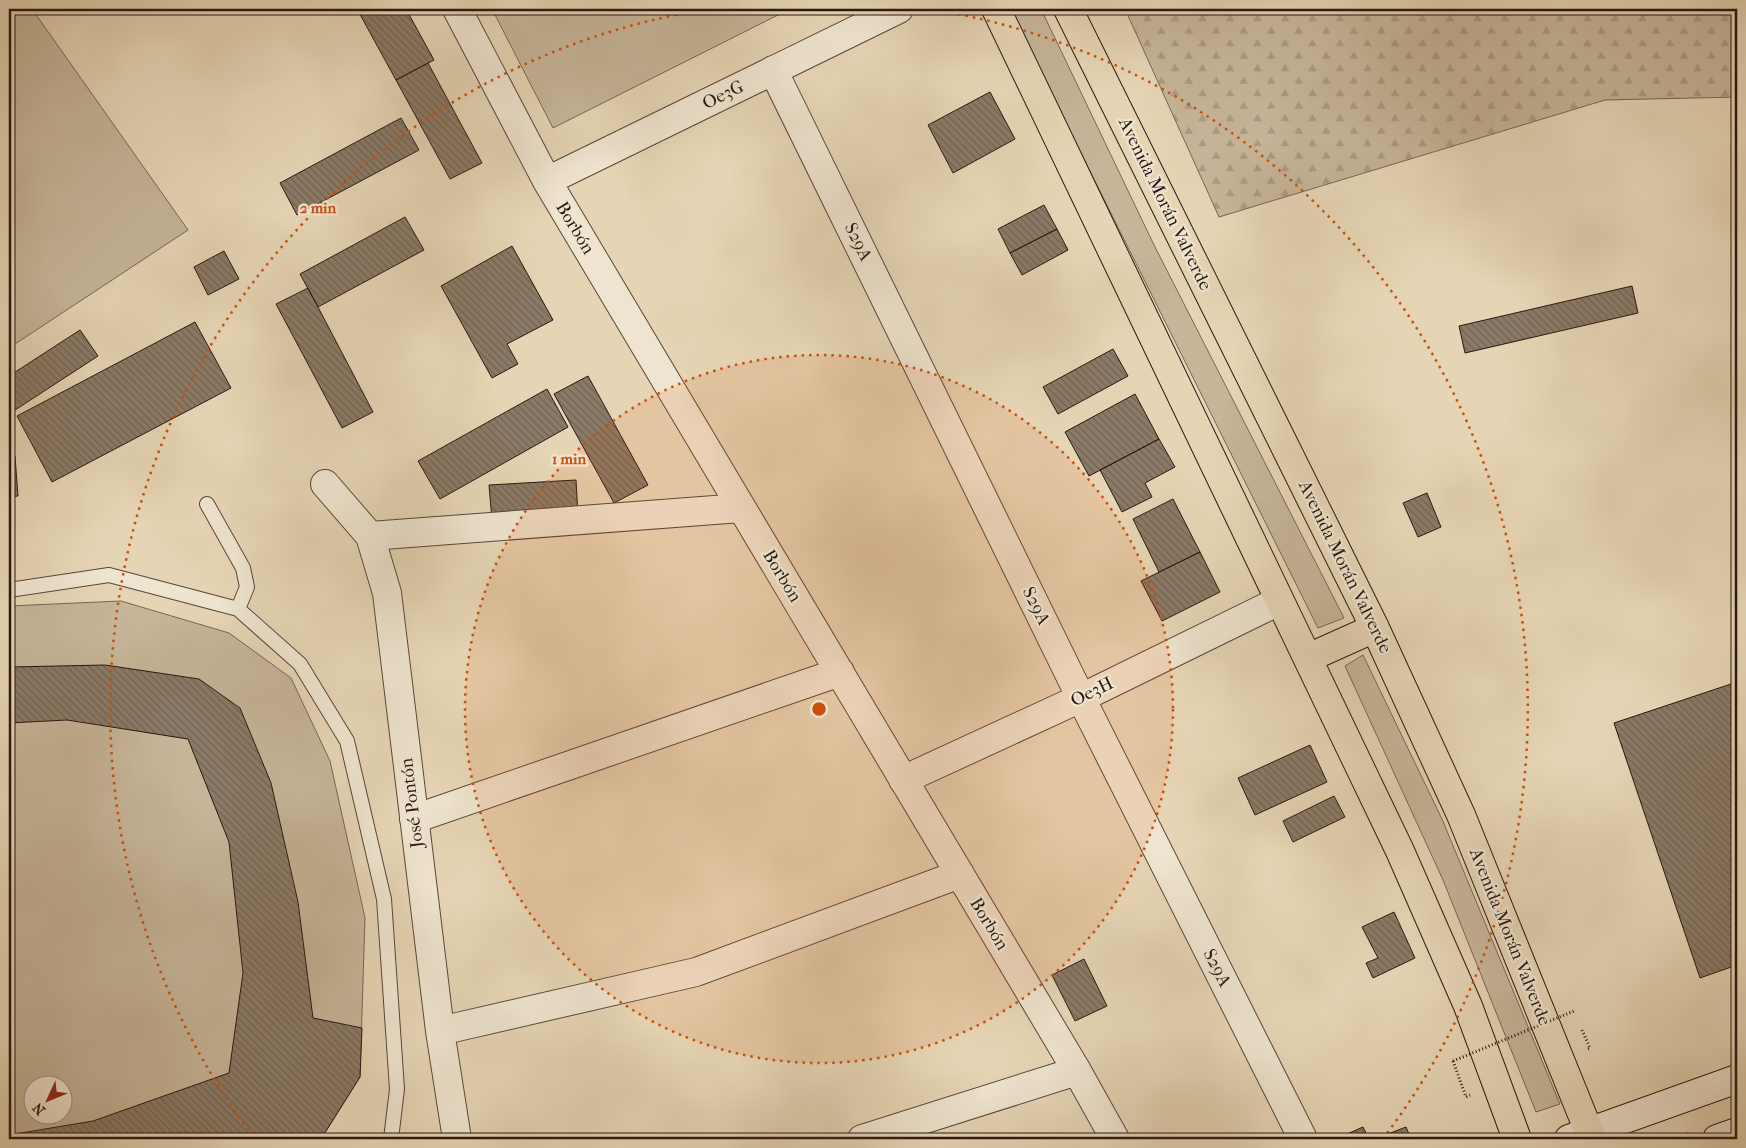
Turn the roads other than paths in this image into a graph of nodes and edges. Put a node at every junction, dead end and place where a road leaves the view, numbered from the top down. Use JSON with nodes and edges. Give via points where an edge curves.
{"nodes":[{"id":1,"x":457,"y":9,"type":"edge"},
{"id":2,"x":899,"y":9,"type":"edge"},
{"id":3,"x":996,"y":9,"type":"edge"},
{"id":4,"x":1068,"y":9,"type":"edge"},
{"id":5,"x":773,"y":70,"type":"junction"},
{"id":6,"x":547,"y":181,"type":"junction"},
{"id":7,"x":325,"y":484,"type":"dead end"},
{"id":8,"x":207,"y":504,"type":"dead end"},
{"id":9,"x":741,"y":508,"type":"junction"},
{"id":10,"x":370,"y":536,"type":"junction"},
{"id":11,"x":9,"y":590,"type":"edge"},
{"id":12,"x":1279,"y":601,"type":"junction"},
{"id":13,"x":238,"y":609,"type":"junction"},
{"id":14,"x":1375,"y":628,"type":"junction"},
{"id":15,"x":1308,"y":658,"type":"junction"},
{"id":16,"x":840,"y":672,"type":"junction"},
{"id":17,"x":1081,"y":698,"type":"junction"},
{"id":18,"x":903,"y":780,"type":"junction"},
{"id":19,"x":414,"y":819,"type":"junction"},
{"id":20,"x":960,"y":874,"type":"junction"},
{"id":21,"x":440,"y":1032,"type":"junction"},
{"id":22,"x":1077,"y":1072,"type":"junction"},
{"id":23,"x":1737,"y":1079,"type":"edge"},
{"id":24,"x":1737,"y":1132,"type":"edge"},
{"id":25,"x":1584,"y":1137,"type":"edge"},
{"id":26,"x":391,"y":1139,"type":"edge"},
{"id":27,"x":458,"y":1139,"type":"edge"},
{"id":28,"x":862,"y":1139,"type":"edge"},
{"id":29,"x":1115,"y":1139,"type":"edge"},
{"id":30,"x":1303,"y":1139,"type":"edge"},
{"id":31,"x":1517,"y":1139,"type":"edge"},
{"id":32,"x":1717,"y":1139,"type":"edge"}],
"edges":[{"from":1,"to":6,"type":"street","name":"Borbón"},
{"from":2,"to":5,"type":"street","name":"Oe3G"},
{"from":3,"to":12,"type":"main road"},
{"from":4,"to":14,"type":"main road","name":"Avenida Morán Valverde"},
{"from":5,"to":6,"type":"street","name":"Oe3G"},
{"from":5,"to":17,"type":"street","name":"S29A"},
{"from":6,"to":9,"type":"street","name":"Borbón"},
{"from":7,"to":10,"type":"street","name":"José Pontón"},
{"from":8,"to":13,"type":"lane","via":[[243,568],[247,588]]},
{"from":9,"to":10,"type":"street"},
{"from":9,"to":16,"type":"street","name":"Borbón"},
{"from":10,"to":19,"type":"street","name":"José Pontón","via":[[387,594]]},
{"from":11,"to":13,"type":"lane","via":[[109,575]]},
{"from":12,"to":15,"type":"main road"},
{"from":12,"to":17,"type":"street","name":"Oe3H"},
{"from":13,"to":26,"type":"lane","via":[[300,664],[347,741],[384,899],[397,1089]]},
{"from":14,"to":15,"type":"main road"},
{"from":14,"to":25,"type":"main road","name":"Avenida Morán Valverde","via":[[1461,815]]},
{"from":15,"to":31,"type":"main road","via":[[1400,851],[1468,1006]]},
{"from":16,"to":18,"type":"street","name":"Borbón"},
{"from":16,"to":19,"type":"street"},
{"from":17,"to":18,"type":"street","name":"Oe3H"},
{"from":17,"to":30,"type":"street","name":"S29A"},
{"from":18,"to":20,"type":"street","name":"Borbón"},
{"from":19,"to":21,"type":"street","name":"José Pontón"},
{"from":20,"to":21,"type":"street","via":[[696,972]]},
{"from":20,"to":22,"type":"street","name":"Borbón"},
{"from":21,"to":27,"type":"street","name":"José Pontón"},
{"from":22,"to":28,"type":"street"},
{"from":22,"to":29,"type":"street","name":"Borbón"},
{"from":23,"to":25,"type":"street"},
{"from":24,"to":32,"type":"street"}]}
